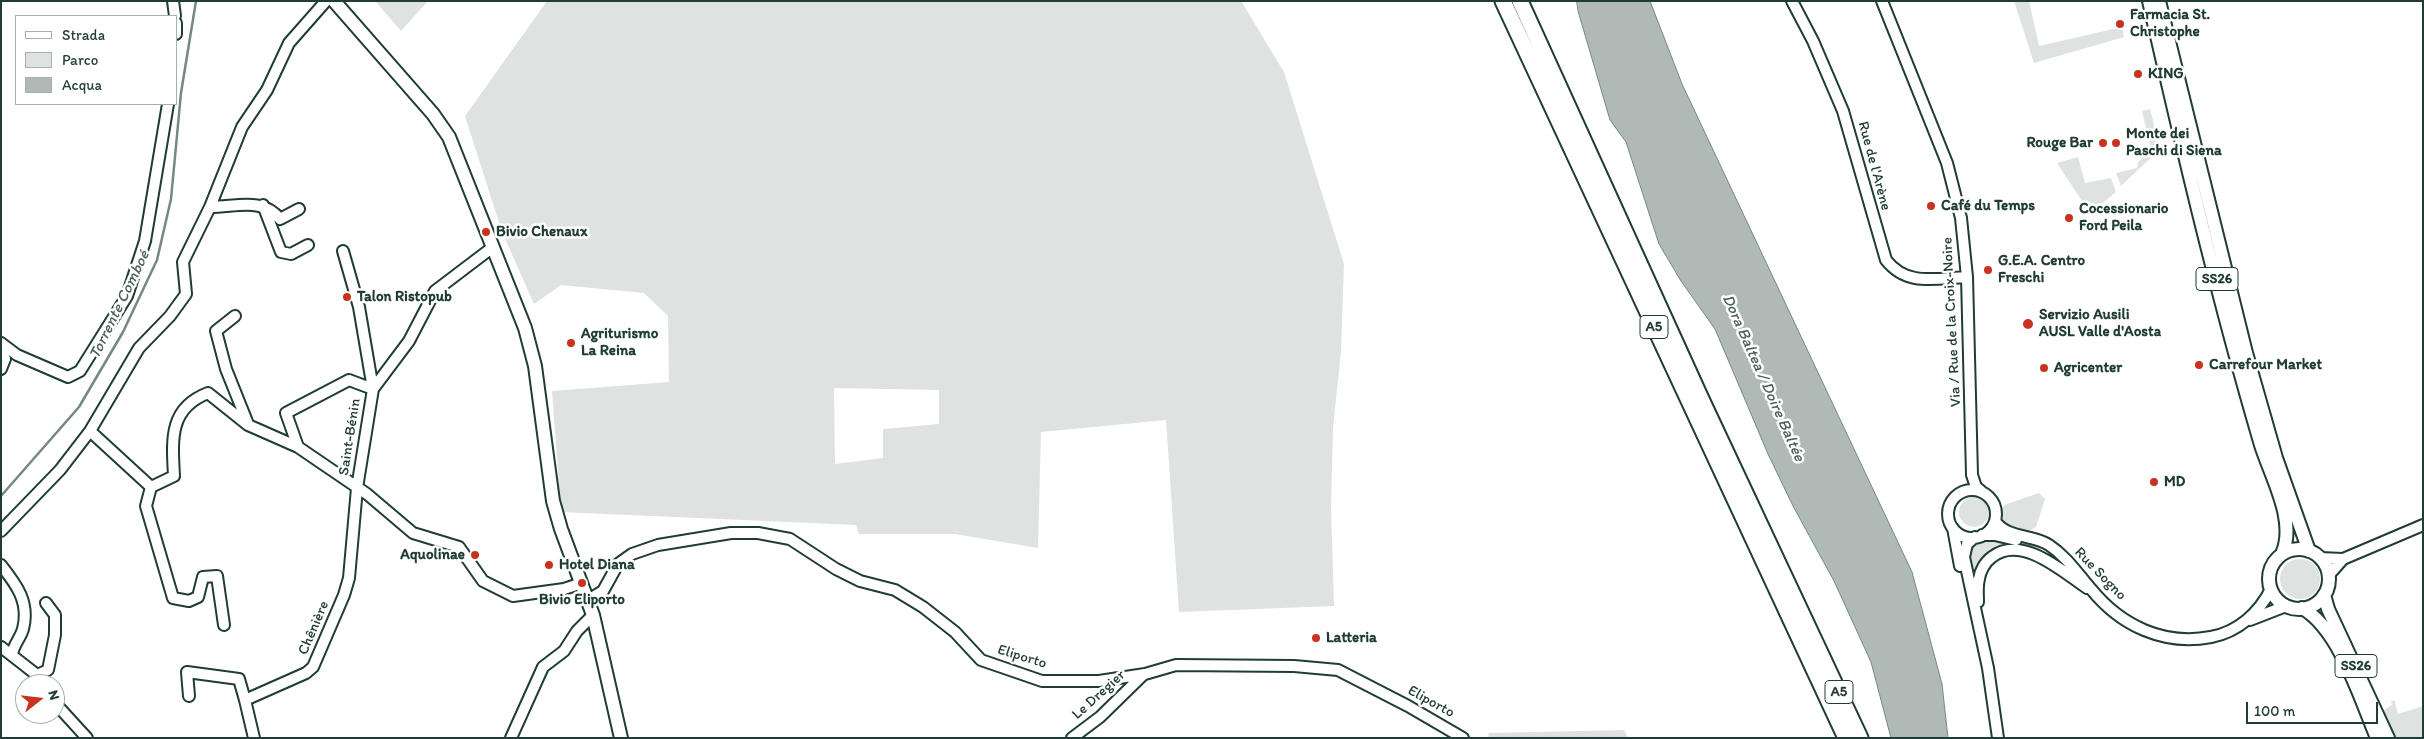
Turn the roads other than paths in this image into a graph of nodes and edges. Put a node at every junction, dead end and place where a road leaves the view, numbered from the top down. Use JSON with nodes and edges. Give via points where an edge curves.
{"nodes":[{"id":1,"x":173,"y":1,"type":"edge"},
{"id":2,"x":326,"y":1,"type":"edge"},
{"id":3,"x":334,"y":1,"type":"edge"},
{"id":4,"x":1503,"y":1,"type":"edge"},
{"id":5,"x":1520,"y":1,"type":"edge"},
{"id":6,"x":1792,"y":1,"type":"edge"},
{"id":7,"x":1882,"y":1,"type":"edge"},
{"id":8,"x":2149,"y":1,"type":"edge"},
{"id":9,"x":2159,"y":1,"type":"edge"},
{"id":10,"x":175,"y":15,"type":"edge"},
{"id":11,"x":168,"y":105,"type":"edge"},
{"id":12,"x":263,"y":205,"type":"junction"},
{"id":13,"x":210,"y":207,"type":"junction"},
{"id":14,"x":299,"y":209,"type":"dead end"},
{"id":15,"x":308,"y":245,"type":"dead end"},
{"id":16,"x":492,"y":247,"type":"junction"},
{"id":17,"x":343,"y":251,"type":"dead end"},
{"id":18,"x":1967,"y":277,"type":"junction"},
{"id":19,"x":235,"y":316,"type":"dead end"},
{"id":20,"x":1,"y":343,"type":"edge"},
{"id":21,"x":1,"y":350,"type":"edge"},
{"id":22,"x":1,"y":369,"type":"edge"},
{"id":23,"x":373,"y":389,"type":"junction"},
{"id":24,"x":248,"y":425,"type":"junction"},
{"id":25,"x":90,"y":431,"type":"junction"},
{"id":26,"x":298,"y":447,"type":"junction"},
{"id":27,"x":1972,"y":475,"type":"junction"},
{"id":28,"x":150,"y":486,"type":"junction"},
{"id":29,"x":357,"y":488,"type":"junction"},
{"id":30,"x":1981,"y":491,"type":"junction"},
{"id":31,"x":1964,"y":492,"type":"junction"},
{"id":32,"x":1995,"y":521,"type":"junction"},
{"id":33,"x":2423,"y":525,"type":"edge"},
{"id":34,"x":1953,"y":528,"type":"junction"},
{"id":35,"x":1,"y":531,"type":"edge"},
{"id":36,"x":1979,"y":536,"type":"junction"},
{"id":37,"x":2309,"y":551,"type":"junction"},
{"id":38,"x":2282,"y":554,"type":"junction"},
{"id":39,"x":2320,"y":558,"type":"junction"},
{"id":40,"x":2343,"y":558,"type":"junction"},
{"id":41,"x":1,"y":565,"type":"edge"},
{"id":42,"x":2328,"y":576,"type":"junction"},
{"id":43,"x":582,"y":583,"type":"junction"},
{"id":44,"x":2088,"y":588,"type":"junction"},
{"id":45,"x":2271,"y":588,"type":"junction"},
{"id":46,"x":2324,"y":594,"type":"junction"},
{"id":47,"x":588,"y":600,"type":"junction"},
{"id":48,"x":46,"y":603,"type":"dead end"},
{"id":49,"x":2286,"y":606,"type":"junction"},
{"id":50,"x":2302,"y":608,"type":"junction"},
{"id":51,"x":592,"y":615,"type":"junction"},
{"id":52,"x":1978,"y":618,"type":"junction"},
{"id":53,"x":2244,"y":622,"type":"junction"},
{"id":54,"x":224,"y":625,"type":"dead end"},
{"id":55,"x":1984,"y":646,"type":"junction"},
{"id":56,"x":1,"y":647,"type":"edge"},
{"id":57,"x":1812,"y":649,"type":"junction"},
{"id":58,"x":12,"y":654,"type":"junction"},
{"id":59,"x":34,"y":674,"type":"edge"},
{"id":60,"x":44,"y":674,"type":"edge"},
{"id":61,"x":1145,"y":674,"type":"junction"},
{"id":62,"x":189,"y":696,"type":"dead end"},
{"id":63,"x":245,"y":700,"type":"junction"},
{"id":64,"x":65,"y":714,"type":"edge"},
{"id":65,"x":87,"y":738,"type":"edge"},
{"id":66,"x":254,"y":738,"type":"edge"},
{"id":67,"x":511,"y":738,"type":"edge"},
{"id":68,"x":620,"y":738,"type":"edge"},
{"id":69,"x":1072,"y":738,"type":"edge"},
{"id":70,"x":1463,"y":738,"type":"edge"},
{"id":71,"x":1846,"y":738,"type":"edge"},
{"id":72,"x":1860,"y":738,"type":"edge"},
{"id":73,"x":1998,"y":738,"type":"edge"},
{"id":74,"x":2377,"y":738,"type":"edge"},
{"id":75,"x":2388,"y":738,"type":"edge"}],
"edges":[{"from":1,"to":10,"type":"street"},
{"from":2,"to":13,"type":"street","via":[[289,43],[267,90],[242,127]]},
{"from":3,"to":16,"type":"main road","via":[[433,114],[449,137]]},
{"from":4,"to":57,"type":"highway","number":"A5"},
{"from":5,"to":57,"type":"highway","number":"A5"},
{"from":6,"to":18,"type":"street","name":"Rue de l'Arène","via":[[1843,111],[1886,260],[1905,277]]},
{"from":7,"to":18,"type":"street","name":"Via / Rue de la Croix-Noire","via":[[1948,167],[1961,218]]},
{"from":8,"to":38,"type":"main road","number":"SS26","via":[[2220,293],[2284,514],[2286,540]]},
{"from":9,"to":37,"type":"main road","number":"SS26","via":[[2246,353],[2276,458]]},
{"from":11,"to":20,"type":"street","via":[[146,241],[127,296],[80,371],[68,376],[17,355]]},
{"from":12,"to":13,"type":"street"},
{"from":12,"to":14,"type":"street","via":[[280,220]]},
{"from":12,"to":15,"type":"street","via":[[281,252],[291,254]]},
{"from":13,"to":25,"type":"street","via":[[183,262],[186,294],[139,348]]},
{"from":16,"to":23,"type":"street","name":"Saint-Bénin","via":[[435,291],[409,341]]},
{"from":16,"to":43,"type":"main road","via":[[525,328],[535,366],[553,501]]},
{"from":17,"to":23,"type":"street","name":"Saint-Bénin","via":[[359,307]]},
{"from":18,"to":27,"type":"street","name":"Via / Rue de la Croix-Noire"},
{"from":19,"to":24,"type":"street","via":[[216,331],[226,369]]},
{"from":21,"to":22,"type":"street","via":[[5,359]]},
{"from":23,"to":26,"type":"street","name":"Saint-Bénin","via":[[349,380],[286,413]]},
{"from":23,"to":29,"type":"street","name":"Saint-Bénin"},
{"from":24,"to":26,"type":"street"},
{"from":24,"to":28,"type":"street","via":[[208,393],[193,399],[176,421],[172,451],[174,476]]},
{"from":25,"to":28,"type":"street"},
{"from":25,"to":35,"type":"street","via":[[60,470]]},
{"from":26,"to":29,"type":"street"},
{"from":27,"to":30,"type":"street","name":"Via / Rue de la Croix-Noire"},
{"from":27,"to":31,"type":"street","name":"Via / Rue de la Croix-Noire"},
{"from":28,"to":54,"type":"street","via":[[146,506],[173,598],[189,601],[198,597],[204,577],[216,576]]},
{"from":29,"to":43,"type":"street","via":[[413,533],[459,547],[483,581],[513,596],[564,589]]},
{"from":29,"to":63,"type":"street","name":"Chênière","via":[[346,586],[313,667]]},
{"from":30,"to":31,"type":"street"},
{"from":30,"to":32,"type":"street","via":[[1992,501]]},
{"from":31,"to":34,"type":"street","via":[[1957,495],[1950,507]]},
{"from":32,"to":36,"type":"street"},
{"from":32,"to":44,"type":"street","name":"Rue Sogno","via":[[2006,531],[2048,544],[2072,564]]},
{"from":33,"to":40,"type":"street"},
{"from":34,"to":36,"type":"street","via":[[1963,536]]},
{"from":34,"to":55,"type":"street","via":[[1959,562]]},
{"from":36,"to":44,"type":"street","name":"Rue Sogno","via":[[2003,537],[2039,549],[2061,563]]},
{"from":36,"to":52,"type":"street","via":[[1967,544],[1964,557]]},
{"from":37,"to":38,"type":"main road","via":[[2294,550]]},
{"from":37,"to":39,"type":"main road"},
{"from":38,"to":45,"type":"main road","via":[[2271,568]]},
{"from":39,"to":40,"type":"street"},
{"from":39,"to":42,"type":"main road"},
{"from":40,"to":42,"type":"street"},
{"from":41,"to":58,"type":"street","via":[[24,598],[23,629]]},
{"from":42,"to":46,"type":"main road"},
{"from":43,"to":47,"type":"main road"},
{"from":44,"to":52,"type":"street","via":[[2036,555],[2024,550],[2004,549],[1988,559],[1978,579]]},
{"from":44,"to":53,"type":"street","name":"Rue Sogno","via":[[2133,624],[2164,638],[2183,641],[2209,638],[2226,634]]},
{"from":45,"to":49,"type":"main road"},
{"from":45,"to":53,"type":"street","name":"Rue Sogno"},
{"from":46,"to":50,"type":"main road","via":[[2315,604]]},
{"from":46,"to":75,"type":"main road","number":"SS26"},
{"from":47,"to":51,"type":"main road"},
{"from":47,"to":61,"type":"street","name":"Eliporto","via":[[602,591],[618,564],[632,554],[658,545],[731,532],[758,533],[790,539],[860,581],[895,590],[923,606],[956,632],[981,660],[1013,672],[1042,681],[1099,681]]},
{"from":48,"to":60,"type":"street","via":[[55,615],[55,635],[48,670]]},
{"from":49,"to":50,"type":"main road"},
{"from":49,"to":53,"type":"street","name":"Rue Sogno"},
{"from":50,"to":74,"type":"main road","number":"SS26","via":[[2318,620],[2331,639]]},
{"from":51,"to":67,"type":"street","via":[[564,651],[543,667]]},
{"from":51,"to":68,"type":"main road"},
{"from":52,"to":55,"type":"street"},
{"from":55,"to":73,"type":"street"},
{"from":56,"to":58,"type":"street"},
{"from":57,"to":71,"type":"highway","number":"A5"},
{"from":57,"to":72,"type":"highway","number":"A5"},
{"from":58,"to":59,"type":"street"},
{"from":61,"to":69,"type":"street","name":"Le Dregier"},
{"from":61,"to":70,"type":"street","name":"Eliporto","via":[[1176,665],[1294,666],[1338,670]]},
{"from":62,"to":63,"type":"street","via":[[187,672],[206,673],[239,679]]},
{"from":63,"to":66,"type":"street"},
{"from":64,"to":65,"type":"street"}]}
